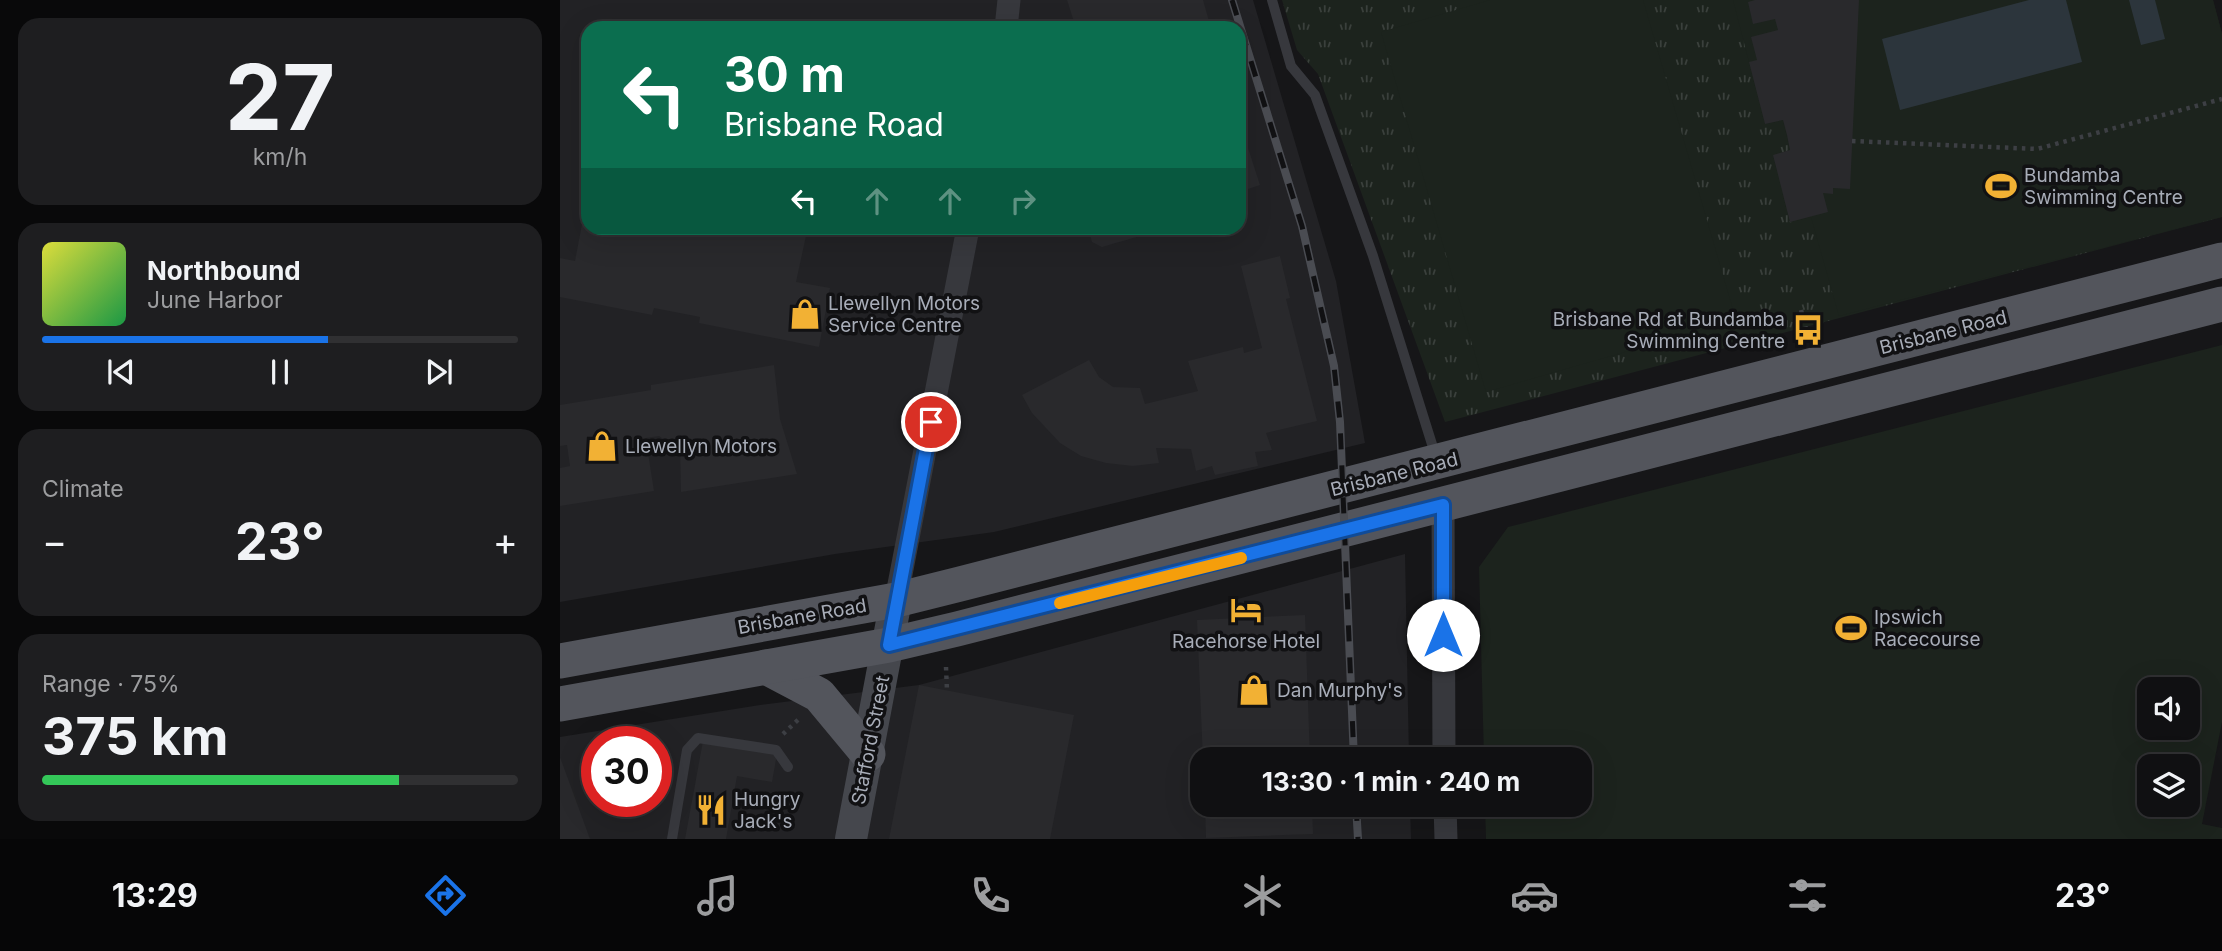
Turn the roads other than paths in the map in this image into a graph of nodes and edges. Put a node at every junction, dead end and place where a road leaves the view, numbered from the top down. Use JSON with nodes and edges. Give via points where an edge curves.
{"nodes":[{"id":1,"x":1009,"y":0,"type":"edge"},
{"id":2,"x":1272,"y":0,"type":"edge"},
{"id":3,"x":1007,"y":21,"type":"edge"},
{"id":4,"x":967,"y":235,"type":"edge"},
{"id":5,"x":2222,"y":260,"type":"edge"},
{"id":6,"x":2222,"y":304,"type":"edge"},
{"id":7,"x":1437,"y":463,"type":"junction"},
{"id":8,"x":1443,"y":505,"type":"junction"},
{"id":9,"x":896,"y":600,"type":"junction"},
{"id":10,"x":889,"y":645,"type":"junction"},
{"id":11,"x":560,"y":661,"type":"edge"},
{"id":12,"x":766,"y":667,"type":"junction"},
{"id":13,"x":560,"y":704,"type":"edge"},
{"id":14,"x":1444,"y":747,"type":"edge"},
{"id":15,"x":868,"y":754,"type":"junction"},
{"id":16,"x":788,"y":767,"type":"dead end"},
{"id":17,"x":1445,"y":817,"type":"edge"},
{"id":18,"x":672,"y":839,"type":"edge"},
{"id":19,"x":851,"y":839,"type":"edge"},
{"id":20,"x":1446,"y":839,"type":"edge"}],
"edges":[{"from":1,"to":3,"type":"street"},
{"from":2,"to":7,"type":"lane","via":[[1291,66],[1315,95],[1373,256]]},
{"from":4,"to":9,"type":"street"},
{"from":5,"to":7,"type":"main road","name":"Brisbane Road"},
{"from":6,"to":8,"type":"main road"},
{"from":7,"to":9,"type":"main road","name":"Brisbane Road"},
{"from":8,"to":10,"type":"main road"},
{"from":8,"to":14,"type":"street"},
{"from":9,"to":10,"type":"main road","name":"Stafford Street"},
{"from":9,"to":11,"type":"main road","name":"Brisbane Road"},
{"from":10,"to":12,"type":"main road"},
{"from":10,"to":15,"type":"main road","name":"Stafford Street"},
{"from":12,"to":13,"type":"main road"},
{"from":12,"to":15,"type":"main road","via":[[819,695]]},
{"from":15,"to":19,"type":"main road","name":"Stafford Street"},
{"from":16,"to":18,"type":"lane","via":[[780,753],[770,749],[704,737],[692,743]]},
{"from":17,"to":20,"type":"street"}]}
